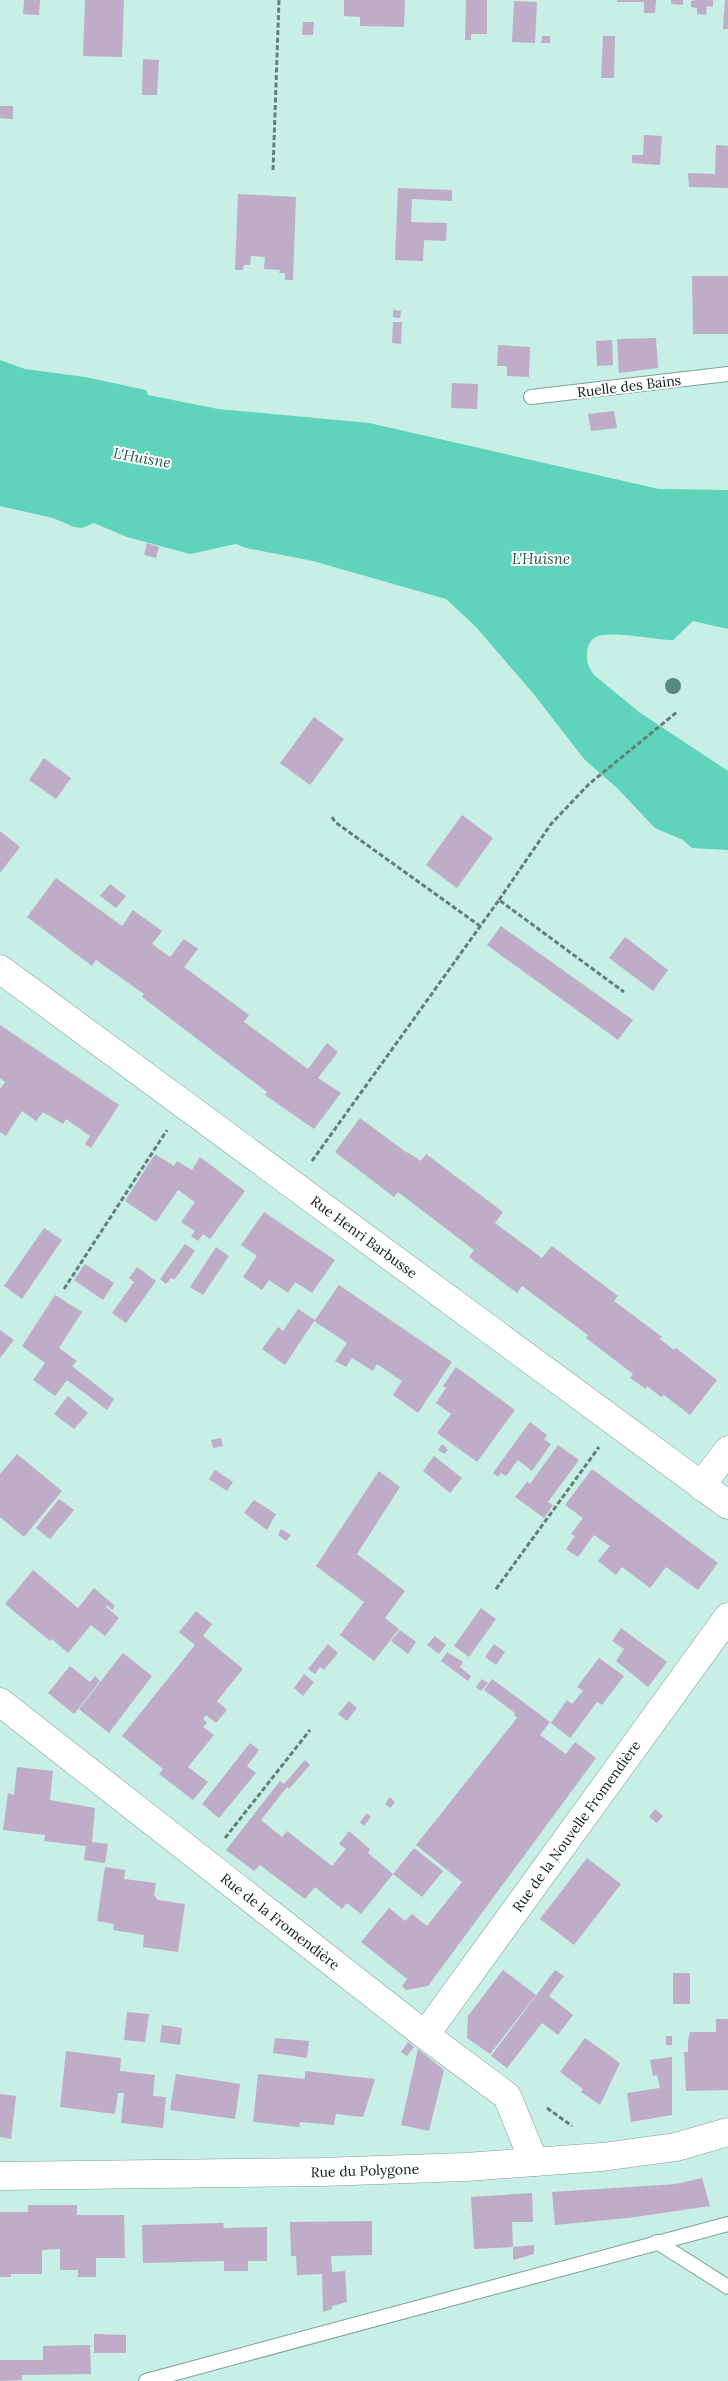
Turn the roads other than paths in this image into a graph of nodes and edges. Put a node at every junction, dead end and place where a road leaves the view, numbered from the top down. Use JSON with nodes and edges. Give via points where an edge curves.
{"nodes":[{"id":1,"x":728,"y":374,"type":"edge"},
{"id":2,"x":531,"y":397,"type":"dead end"},
{"id":3,"x":0,"y":969,"type":"edge"},
{"id":4,"x":728,"y":1450,"type":"edge"},
{"id":5,"x":701,"y":1486,"type":"junction"},
{"id":6,"x":728,"y":1505,"type":"edge"},
{"id":7,"x":728,"y":1617,"type":"edge"},
{"id":8,"x":0,"y":1702,"type":"edge"},
{"id":9,"x":425,"y":2035,"type":"junction"},
{"id":10,"x":728,"y":2132,"type":"edge"},
{"id":11,"x":534,"y":2162,"type":"junction"},
{"id":12,"x":0,"y":2176,"type":"edge"},
{"id":13,"x":728,"y":2224,"type":"edge"},
{"id":14,"x":657,"y":2242,"type":"junction"},
{"id":15,"x":728,"y":2287,"type":"edge"},
{"id":16,"x":146,"y":2381,"type":"edge"}],
"edges":[{"from":1,"to":2,"type":"lane","name":"Ruelle des Bains"},
{"from":3,"to":5,"type":"street","name":"Rue Henri Barbusse"},
{"from":4,"to":5,"type":"street"},
{"from":5,"to":6,"type":"street","name":"Rue Henri Barbusse"},
{"from":7,"to":9,"type":"street","name":"Rue de la Nouvelle Fromendière"},
{"from":8,"to":9,"type":"street","name":"Rue de la Fromendière"},
{"from":9,"to":11,"type":"street","name":"Rue de la Fromendière","via":[[507,2096]]},
{"from":10,"to":11,"type":"street","name":"Rue du Polygone","via":[[676,2146],[602,2157]]},
{"from":11,"to":12,"type":"street","name":"Rue du Polygone","via":[[322,2172]]},
{"from":13,"to":14,"type":"lane"},
{"from":14,"to":15,"type":"lane"},
{"from":14,"to":16,"type":"lane"}]}
